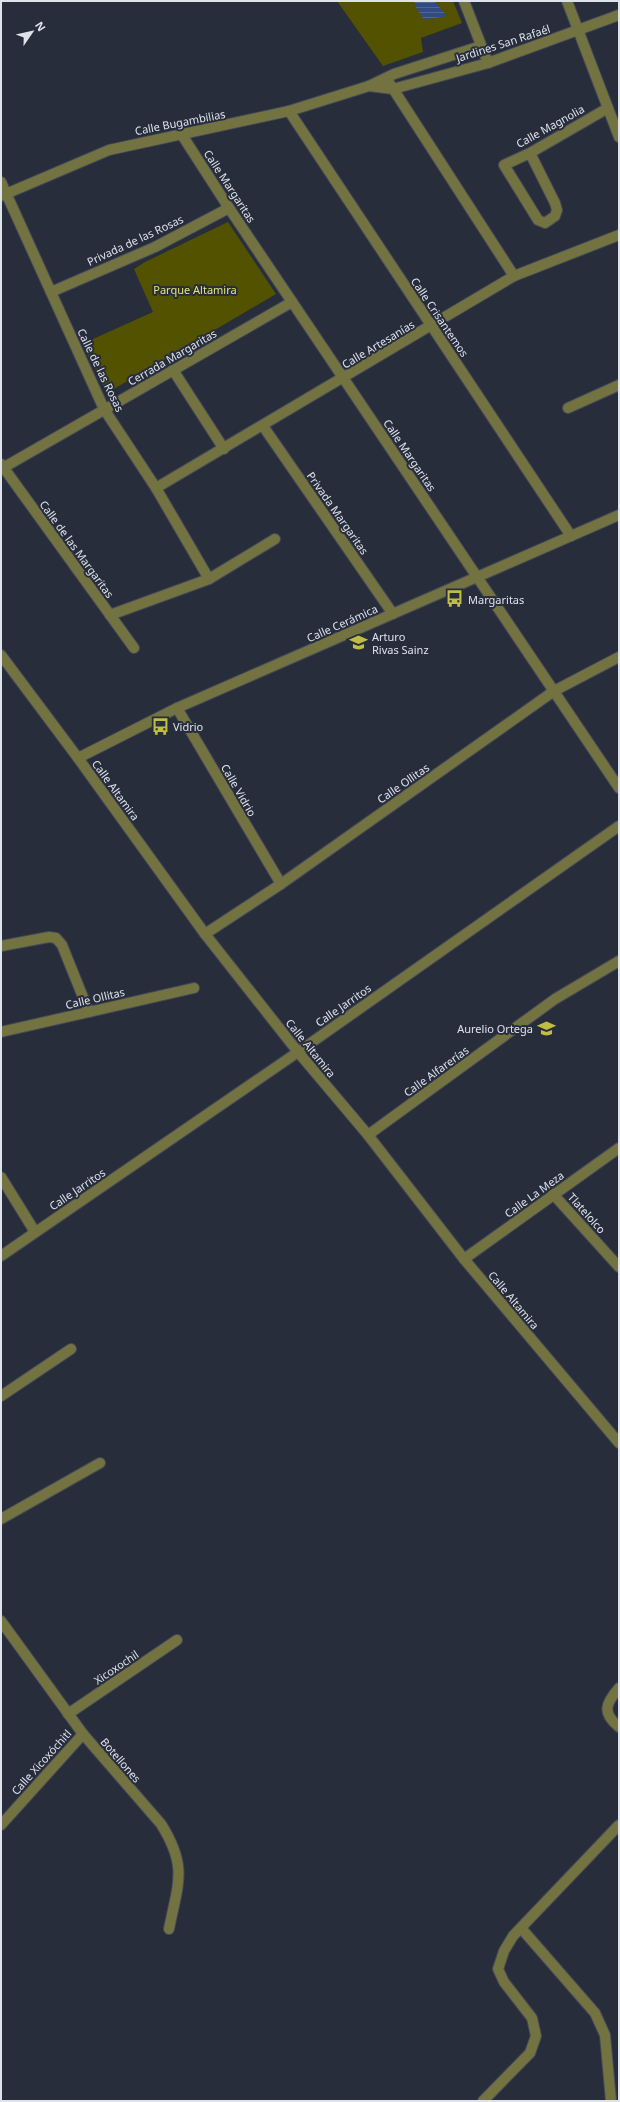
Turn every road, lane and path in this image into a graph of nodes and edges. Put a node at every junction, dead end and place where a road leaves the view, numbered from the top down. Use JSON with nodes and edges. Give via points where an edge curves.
{"nodes":[{"id":1,"x":464,"y":1,"type":"edge"},
{"id":2,"x":567,"y":1,"type":"edge"},
{"id":3,"x":619,"y":15,"type":"edge"},
{"id":4,"x":577,"y":30,"type":"junction"},
{"id":5,"x":481,"y":46,"type":"junction"},
{"id":6,"x":488,"y":63,"type":"junction"},
{"id":7,"x":386,"y":78,"type":"junction"},
{"id":8,"x":369,"y":86,"type":"junction"},
{"id":9,"x":393,"y":89,"type":"junction"},
{"id":10,"x":608,"y":108,"type":"junction"},
{"id":11,"x":289,"y":111,"type":"junction"},
{"id":12,"x":182,"y":135,"type":"junction"},
{"id":13,"x":619,"y":137,"type":"edge"},
{"id":14,"x":530,"y":153,"type":"junction"},
{"id":15,"x":1,"y":182,"type":"edge"},
{"id":16,"x":4,"y":195,"type":"edge"},
{"id":17,"x":229,"y":208,"type":"junction"},
{"id":18,"x":619,"y":235,"type":"edge"},
{"id":19,"x":514,"y":276,"type":"junction"},
{"id":20,"x":51,"y":292,"type":"junction"},
{"id":21,"x":292,"y":302,"type":"junction"},
{"id":22,"x":431,"y":326,"type":"junction"},
{"id":23,"x":173,"y":370,"type":"junction"},
{"id":24,"x":343,"y":378,"type":"junction"},
{"id":25,"x":619,"y":385,"type":"edge"},
{"id":26,"x":568,"y":408,"type":"dead end"},
{"id":27,"x":104,"y":409,"type":"junction"},
{"id":28,"x":263,"y":426,"type":"junction"},
{"id":29,"x":224,"y":448,"type":"junction"},
{"id":30,"x":2,"y":467,"type":"edge"},
{"id":31,"x":156,"y":488,"type":"junction"},
{"id":32,"x":619,"y":515,"type":"edge"},
{"id":33,"x":571,"y":536,"type":"junction"},
{"id":34,"x":275,"y":539,"type":"dead end"},
{"id":35,"x":477,"y":577,"type":"junction"},
{"id":36,"x":209,"y":579,"type":"junction"},
{"id":37,"x":393,"y":614,"type":"junction"},
{"id":38,"x":110,"y":615,"type":"junction"},
{"id":39,"x":134,"y":648,"type":"dead end"},
{"id":40,"x":1,"y":655,"type":"edge"},
{"id":41,"x":619,"y":657,"type":"edge"},
{"id":42,"x":554,"y":691,"type":"junction"},
{"id":43,"x":177,"y":708,"type":"junction"},
{"id":44,"x":78,"y":758,"type":"junction"},
{"id":45,"x":619,"y":788,"type":"edge"},
{"id":46,"x":619,"y":826,"type":"edge"},
{"id":47,"x":280,"y":884,"type":"junction"},
{"id":48,"x":205,"y":934,"type":"junction"},
{"id":49,"x":1,"y":946,"type":"edge"},
{"id":50,"x":619,"y":961,"type":"edge"},
{"id":51,"x":194,"y":988,"type":"dead end"},
{"id":52,"x":89,"y":1012,"type":"junction"},
{"id":53,"x":1,"y":1032,"type":"edge"},
{"id":54,"x":298,"y":1052,"type":"junction"},
{"id":55,"x":368,"y":1135,"type":"junction"},
{"id":56,"x":619,"y":1148,"type":"edge"},
{"id":57,"x":1,"y":1177,"type":"edge"},
{"id":58,"x":553,"y":1194,"type":"junction"},
{"id":59,"x":35,"y":1232,"type":"junction"},
{"id":60,"x":1,"y":1256,"type":"edge"},
{"id":61,"x":464,"y":1259,"type":"junction"},
{"id":62,"x":618,"y":1264,"type":"edge"},
{"id":63,"x":71,"y":1349,"type":"dead end"},
{"id":64,"x":1,"y":1396,"type":"edge"},
{"id":65,"x":619,"y":1443,"type":"edge"},
{"id":66,"x":100,"y":1463,"type":"dead end"},
{"id":67,"x":1,"y":1519,"type":"edge"},
{"id":68,"x":1,"y":1621,"type":"edge"},
{"id":69,"x":177,"y":1640,"type":"dead end"},
{"id":70,"x":619,"y":1688,"type":"edge"},
{"id":71,"x":68,"y":1714,"type":"junction"},
{"id":72,"x":619,"y":1727,"type":"edge"},
{"id":73,"x":83,"y":1734,"type":"junction"},
{"id":74,"x":1,"y":1824,"type":"edge"},
{"id":75,"x":619,"y":1825,"type":"edge"},
{"id":76,"x":521,"y":1928,"type":"junction"},
{"id":77,"x":169,"y":1929,"type":"dead end"},
{"id":78,"x":483,"y":2101,"type":"edge"},
{"id":79,"x":611,"y":2101,"type":"edge"}],
"edges":[{"from":1,"to":5,"type":"street"},
{"from":2,"to":4,"type":"street"},
{"from":3,"to":4,"type":"street","name":"Jardines San Rafaél"},
{"from":4,"to":6,"type":"street","name":"Jardines San Rafaél"},
{"from":4,"to":10,"type":"street"},
{"from":5,"to":6,"type":"street"},
{"from":5,"to":7,"type":"street","name":"Jardines San Rafaél"},
{"from":6,"to":9,"type":"street","name":"Jardines San Rafaél"},
{"from":7,"to":8,"type":"street","name":"Calle Bugambilias"},
{"from":7,"to":9,"type":"street"},
{"from":8,"to":9,"type":"street","name":"Calle Bugambilias"},
{"from":8,"to":11,"type":"street","name":"Calle Bugambilias"},
{"from":9,"to":19,"type":"street"},
{"from":10,"to":13,"type":"street"},
{"from":10,"to":14,"type":"street","name":"Calle Magnolia"},
{"from":11,"to":12,"type":"street","name":"Calle Bugambilias"},
{"from":11,"to":22,"type":"street","name":"Calle Crisantemos"},
{"from":12,"to":16,"type":"street","name":"Calle Bugambilias","via":[[109,150]]},
{"from":12,"to":17,"type":"street","name":"Calle Margaritas"},
{"from":14,"to":14,"type":"street","name":"Calle Magnolia","via":[[504,165],[538,220],[545,223],[555,216],[557,210]]},
{"from":15,"to":16,"type":"street","name":"Calle de las Rosas"},
{"from":16,"to":20,"type":"street","name":"Calle de las Rosas"},
{"from":17,"to":20,"type":"street","name":"Privada de las Rosas","via":[[155,247]]},
{"from":17,"to":21,"type":"street","name":"Calle Margaritas"},
{"from":18,"to":19,"type":"street","name":"Calle Artesanías"},
{"from":19,"to":22,"type":"street","name":"Calle Artesanías"},
{"from":20,"to":27,"type":"street","name":"Calle de las Rosas"},
{"from":21,"to":23,"type":"street","name":"Cerrada Margaritas"},
{"from":21,"to":24,"type":"street","name":"Calle Margaritas"},
{"from":22,"to":24,"type":"street","name":"Calle Artesanías"},
{"from":22,"to":33,"type":"street","name":"Calle Crisantemos"},
{"from":23,"to":27,"type":"street","name":"Cerrada Margaritas"},
{"from":23,"to":29,"type":"street"},
{"from":24,"to":28,"type":"street","name":"Calle Artesanías"},
{"from":24,"to":35,"type":"street","name":"Calle Margaritas"},
{"from":25,"to":26,"type":"street"},
{"from":27,"to":30,"type":"street","name":"Cerrada Margaritas"},
{"from":27,"to":31,"type":"street","name":"Calle de las Rosas"},
{"from":28,"to":29,"type":"street","name":"Calle Artesanías"},
{"from":28,"to":37,"type":"street","name":"Privada Margaritas"},
{"from":29,"to":31,"type":"street","name":"Calle Artesanías"},
{"from":30,"to":38,"type":"street","name":"Calle de las Margaritas"},
{"from":31,"to":36,"type":"street","name":"Calle de las Rosas"},
{"from":32,"to":33,"type":"street","name":"Calle Cerámica"},
{"from":33,"to":35,"type":"street","name":"Calle Cerámica"},
{"from":34,"to":36,"type":"street"},
{"from":35,"to":37,"type":"street","name":"Calle Cerámica"},
{"from":35,"to":42,"type":"street","name":"Calle Margaritas"},
{"from":36,"to":38,"type":"street"},
{"from":37,"to":43,"type":"street","name":"Calle Cerámica"},
{"from":38,"to":39,"type":"street","name":"Calle de las Margaritas"},
{"from":40,"to":44,"type":"street","name":"Calle Altamira"},
{"from":41,"to":42,"type":"street","name":"Calle Ollitas"},
{"from":42,"to":45,"type":"street","name":"Calle Margaritas"},
{"from":42,"to":47,"type":"street","name":"Calle Ollitas"},
{"from":43,"to":44,"type":"street","name":"Calle Cerámica"},
{"from":43,"to":47,"type":"street","name":"Calle Vidrio"},
{"from":44,"to":48,"type":"street","name":"Calle Altamira"},
{"from":46,"to":54,"type":"street","name":"Calle Jarritos"},
{"from":47,"to":48,"type":"street","name":"Calle Ollitas"},
{"from":48,"to":54,"type":"street","name":"Calle Altamira"},
{"from":49,"to":52,"type":"street","via":[[56,938],[62,945]]},
{"from":50,"to":55,"type":"street","name":"Calle Alfarerías","via":[[555,999]]},
{"from":51,"to":52,"type":"street","name":"Calle Ollitas"},
{"from":52,"to":53,"type":"street","name":"Calle Ollitas"},
{"from":54,"to":55,"type":"street","name":"Calle Altamira"},
{"from":54,"to":59,"type":"street","name":"Calle Jarritos"},
{"from":55,"to":61,"type":"street","name":"Calle Altamira"},
{"from":56,"to":58,"type":"street","name":"Calle La Meza"},
{"from":57,"to":59,"type":"street"},
{"from":58,"to":61,"type":"street","name":"Calle La Meza"},
{"from":58,"to":62,"type":"street","name":"Tlatelolco"},
{"from":59,"to":60,"type":"street","name":"Calle Jarritos"},
{"from":61,"to":65,"type":"street","name":"Calle Altamira"},
{"from":63,"to":64,"type":"street"},
{"from":66,"to":67,"type":"street"},
{"from":68,"to":71,"type":"street","name":"Botellones"},
{"from":69,"to":71,"type":"street","name":"Xicoxochil"},
{"from":70,"to":72,"type":"street","via":[[610,1698],[607,1708],[610,1720]]},
{"from":71,"to":73,"type":"street","name":"Botellones"},
{"from":73,"to":74,"type":"street","name":"Calle Xicoxóchitl"},
{"from":73,"to":77,"type":"street","name":"Botellones","via":[[171,1839],[179,1864],[179,1875]]},
{"from":75,"to":76,"type":"street"},
{"from":76,"to":78,"type":"street","via":[[504,1951],[498,1969],[504,1982],[532,2018],[536,2036],[530,2053]]},
{"from":76,"to":79,"type":"street","via":[[595,2013],[605,2035]]}]}
